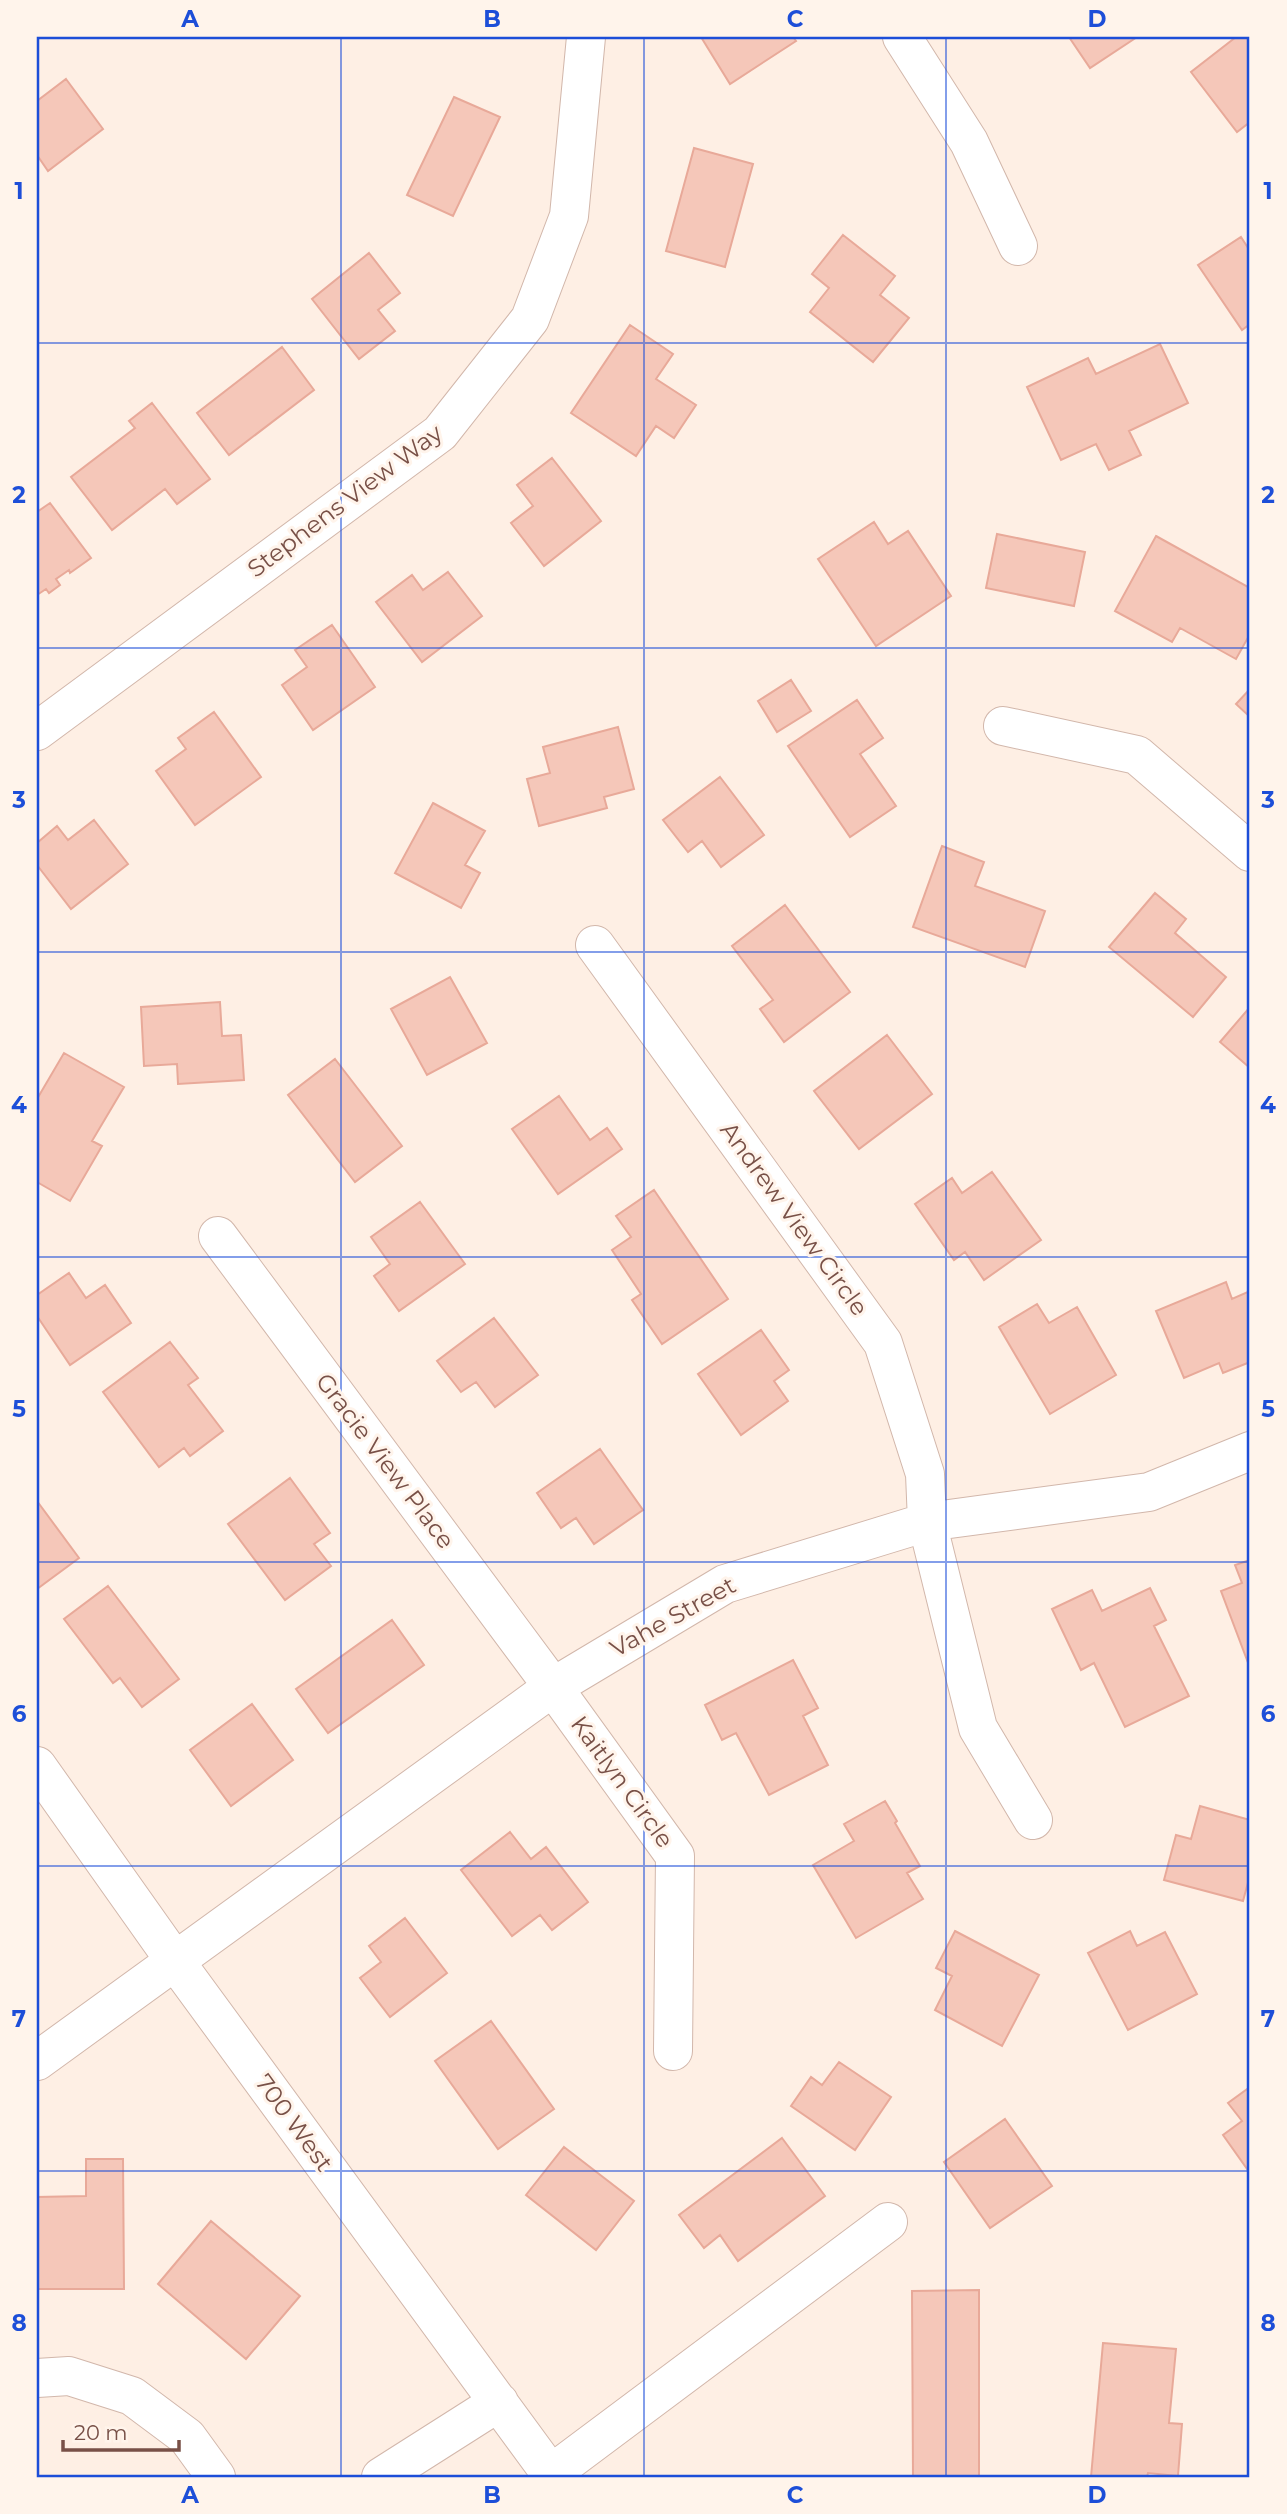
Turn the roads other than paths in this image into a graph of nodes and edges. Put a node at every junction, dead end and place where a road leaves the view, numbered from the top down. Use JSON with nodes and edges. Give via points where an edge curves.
{"nodes":[{"id":1,"x":586,"y":37,"type":"edge"},
{"id":2,"x":902,"y":37,"type":"edge"},
{"id":3,"x":1017,"y":246,"type":"dead end"},
{"id":4,"x":1003,"y":726,"type":"dead end"},
{"id":5,"x":37,"y":731,"type":"edge"},
{"id":6,"x":1250,"y":852,"type":"edge"},
{"id":7,"x":595,"y":945,"type":"dead end"},
{"id":8,"x":218,"y":1236,"type":"dead end"},
{"id":9,"x":1250,"y":1451,"type":"edge"},
{"id":10,"x":927,"y":1522,"type":"junction"},
{"id":11,"x":553,"y":1687,"type":"junction"},
{"id":12,"x":43,"y":1788,"type":"edge"},
{"id":13,"x":1033,"y":1820,"type":"dead end"},
{"id":14,"x":175,"y":1961,"type":"junction"},
{"id":15,"x":673,"y":2051,"type":"dead end"},
{"id":16,"x":37,"y":2061,"type":"edge"},
{"id":17,"x":888,"y":2222,"type":"dead end"},
{"id":18,"x":37,"y":2378,"type":"edge"},
{"id":19,"x":499,"y":2402,"type":"junction"},
{"id":20,"x":552,"y":2476,"type":"edge"},
{"id":21,"x":216,"y":2477,"type":"edge"},
{"id":22,"x":381,"y":2477,"type":"edge"}],
"edges":[{"from":1,"to":5,"type":"street","name":"Stephens View Way","via":[[569,216],[530,319],[440,433]]},
{"from":2,"to":3,"type":"street","via":[[969,142]]},
{"from":4,"to":6,"type":"street","via":[[1137,755]]},
{"from":7,"to":10,"type":"street","name":"Andrew View Circle","via":[[883,1343],[925,1474]]},
{"from":8,"to":11,"type":"street","name":"Gracie View Place"},
{"from":9,"to":10,"type":"street","name":"Vahe Street","via":[[1149,1492]]},
{"from":10,"to":11,"type":"street","name":"Vahe Street","via":[[725,1584]]},
{"from":10,"to":13,"type":"street","name":"Andrew View Circle","via":[[978,1728]]},
{"from":11,"to":14,"type":"street","name":"Vahe Street"},
{"from":11,"to":15,"type":"street","name":"Kaitlyn Circle","via":[[675,1856]]},
{"from":12,"to":14,"type":"street","name":"700 West"},
{"from":14,"to":16,"type":"street","name":"Vahe Street"},
{"from":14,"to":19,"type":"street","name":"700 West"},
{"from":17,"to":20,"type":"street"},
{"from":18,"to":21,"type":"street","via":[[69,2376],[132,2396],[187,2437]]},
{"from":19,"to":20,"type":"street","name":"700 West"},
{"from":19,"to":22,"type":"street"}]}
